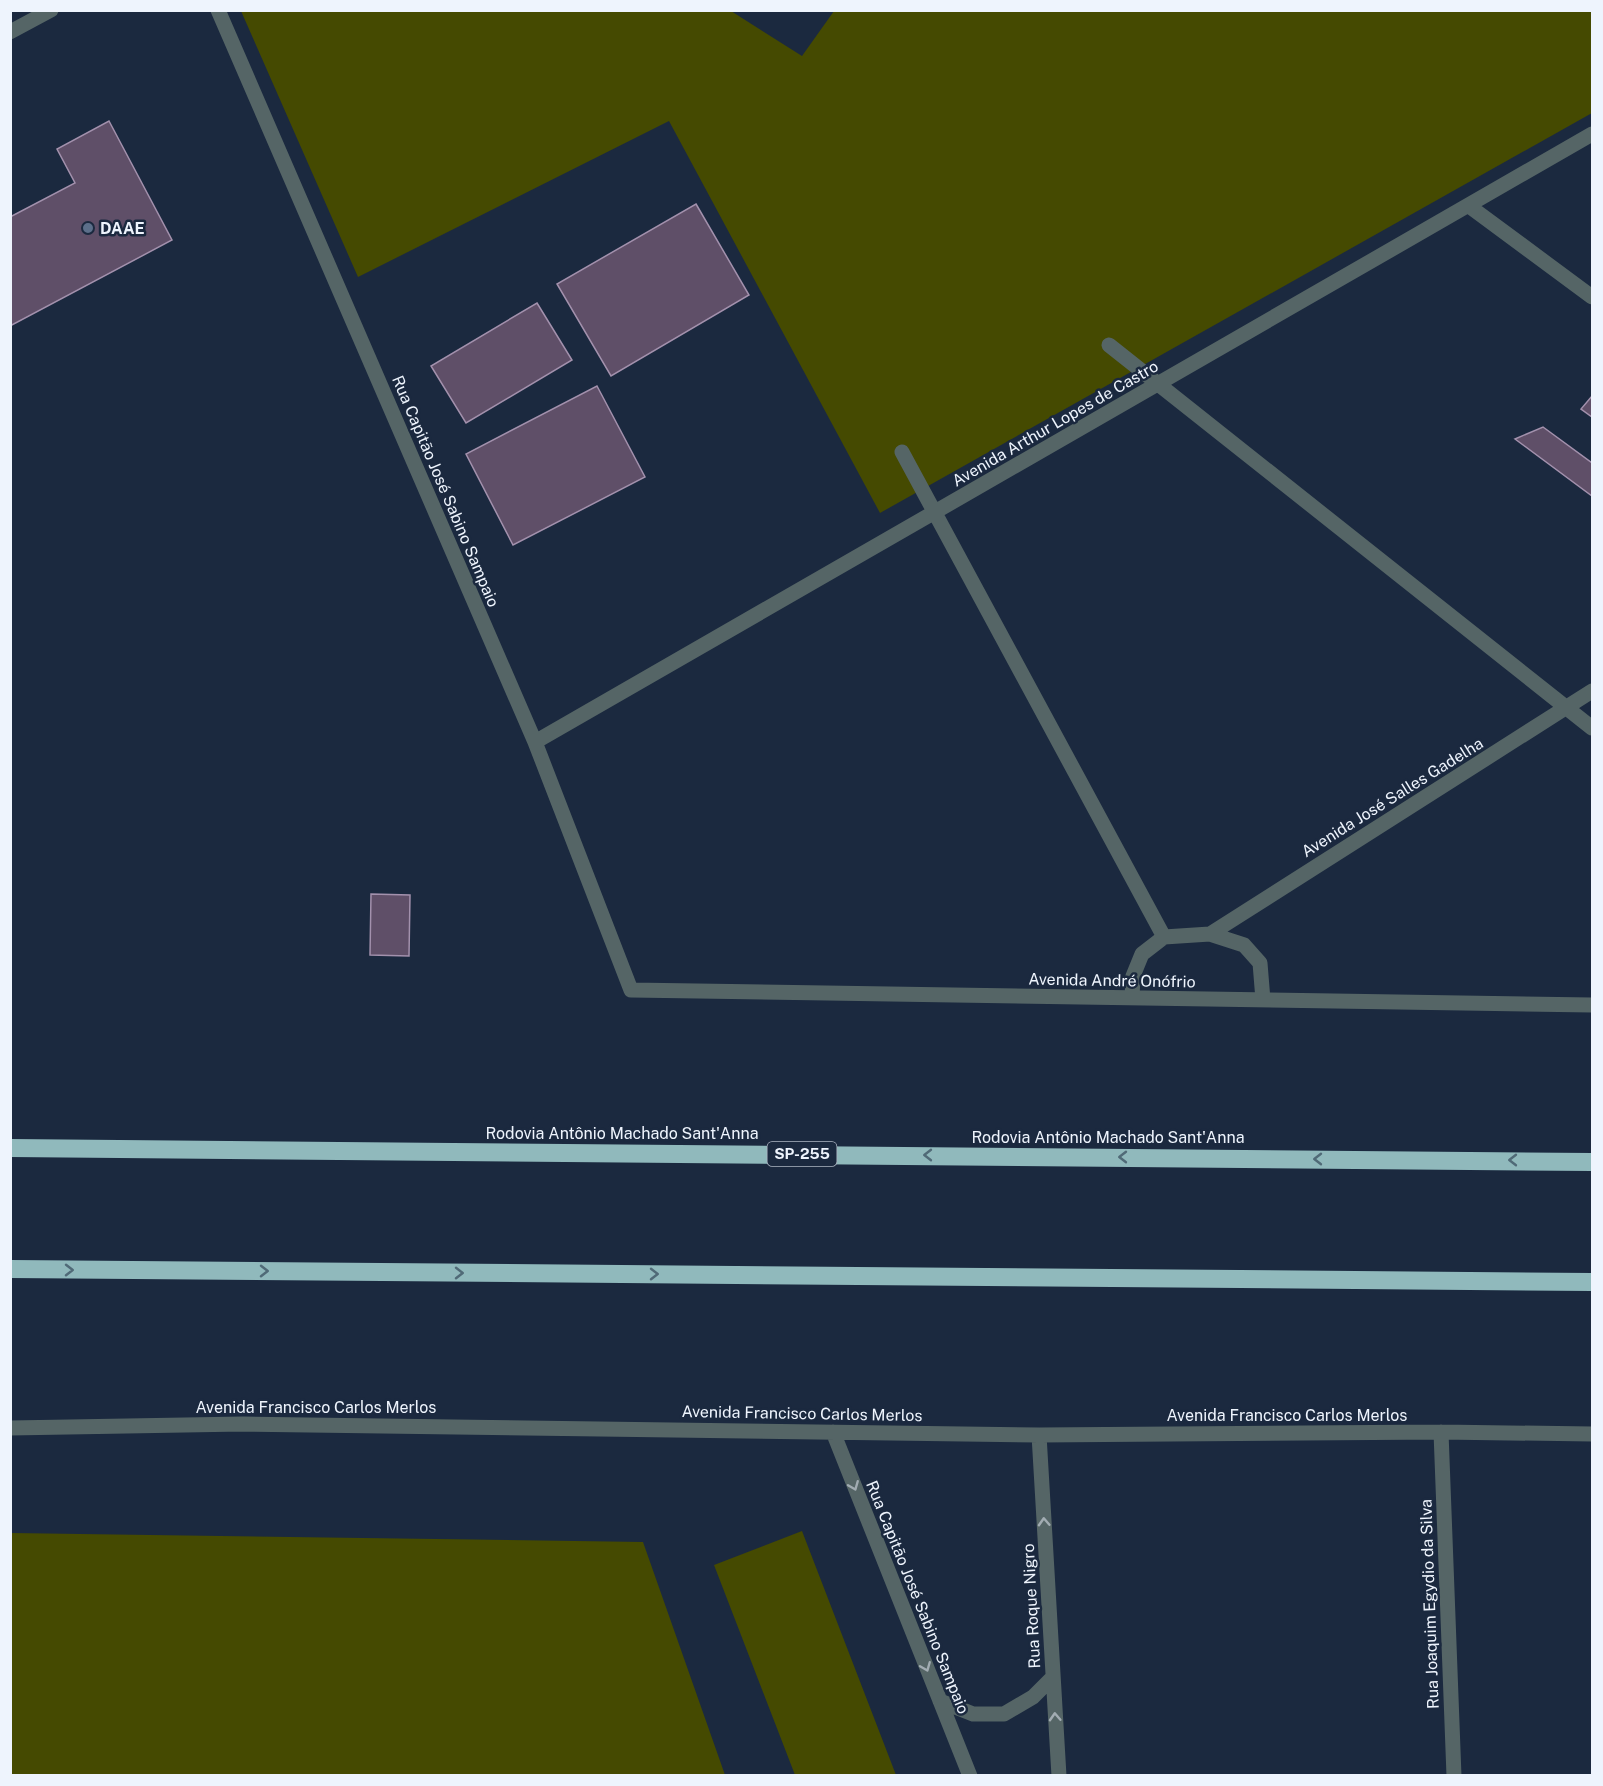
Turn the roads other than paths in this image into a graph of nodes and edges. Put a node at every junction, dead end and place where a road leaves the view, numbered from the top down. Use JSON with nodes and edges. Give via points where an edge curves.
{"nodes":[{"id":1,"x":51,"y":10,"type":"edge"},
{"id":2,"x":218,"y":10,"type":"edge"},
{"id":3,"x":10,"y":32,"type":"edge"},
{"id":4,"x":1593,"y":134,"type":"edge"},
{"id":5,"x":1469,"y":206,"type":"junction"},
{"id":6,"x":1593,"y":297,"type":"edge"},
{"id":7,"x":1109,"y":345,"type":"dead end"},
{"id":8,"x":1157,"y":385,"type":"junction"},
{"id":9,"x":902,"y":452,"type":"dead end"},
{"id":10,"x":934,"y":513,"type":"junction"},
{"id":11,"x":1593,"y":691,"type":"edge"},
{"id":12,"x":1566,"y":707,"type":"junction"},
{"id":13,"x":1593,"y":728,"type":"edge"},
{"id":14,"x":535,"y":742,"type":"junction"},
{"id":15,"x":1237,"y":916,"type":"junction"},
{"id":16,"x":1210,"y":934,"type":"junction"},
{"id":17,"x":1164,"y":937,"type":"junction"},
{"id":18,"x":1244,"y":945,"type":"junction"},
{"id":19,"x":631,"y":990,"type":"joint"},
{"id":20,"x":1132,"y":998,"type":"junction"},
{"id":21,"x":1263,"y":1000,"type":"junction"},
{"id":22,"x":1593,"y":1005,"type":"edge"},
{"id":23,"x":10,"y":1148,"type":"edge"},
{"id":24,"x":1593,"y":1160,"type":"edge"},
{"id":25,"x":10,"y":1269,"type":"edge"},
{"id":26,"x":1593,"y":1282,"type":"edge"},
{"id":27,"x":10,"y":1428,"type":"edge"},
{"id":28,"x":832,"y":1432,"type":"junction"},
{"id":29,"x":1441,"y":1432,"type":"junction"},
{"id":30,"x":1593,"y":1434,"type":"edge"},
{"id":31,"x":1039,"y":1435,"type":"junction"},
{"id":32,"x":1053,"y":1677,"type":"junction"},
{"id":33,"x":940,"y":1701,"type":"junction"},
{"id":34,"x":970,"y":1776,"type":"edge"},
{"id":35,"x":1059,"y":1776,"type":"edge"},
{"id":36,"x":1454,"y":1776,"type":"edge"}],
"edges":[{"from":1,"to":3,"type":"street"},
{"from":2,"to":14,"type":"street","name":"Rua Capitão José Sabino Sampaio"},
{"from":4,"to":5,"type":"street","name":"Avenida Arthur Lopes de Castro"},
{"from":5,"to":6,"type":"street"},
{"from":5,"to":8,"type":"street","name":"Avenida Arthur Lopes de Castro"},
{"from":7,"to":8,"type":"street"},
{"from":8,"to":10,"type":"street","name":"Avenida Arthur Lopes de Castro"},
{"from":8,"to":12,"type":"street"},
{"from":9,"to":10,"type":"street"},
{"from":10,"to":14,"type":"street","name":"Avenida Arthur Lopes de Castro"},
{"from":10,"to":17,"type":"street"},
{"from":11,"to":12,"type":"street","name":"Avenida José Salles Gadelha"},
{"from":12,"to":13,"type":"street"},
{"from":12,"to":15,"type":"street","name":"Avenida José Salles Gadelha"},
{"from":14,"to":19,"type":"street","name":"Rua Capitão José Sabino Sampaio"},
{"from":15,"to":16,"type":"street","name":"Avenida José Salles Gadelha"},
{"from":15,"to":18,"type":"street"},
{"from":16,"to":17,"type":"street"},
{"from":16,"to":18,"type":"street"},
{"from":17,"to":20,"type":"street","via":[[1142,954],[1133,976]]},
{"from":18,"to":21,"type":"street","via":[[1260,963]]},
{"from":19,"to":20,"type":"street","name":"Avenida André Onófrio"},
{"from":20,"to":21,"type":"street","name":"Avenida André Onófrio"},
{"from":21,"to":22,"type":"street","name":"Avenida André Onófrio"},
{"from":24,"to":23,"type":"highway","name":"Rodovia Antônio Machado Sant'Anna","number":"SP-255","one_way":true},
{"from":25,"to":26,"type":"highway","one_way":true},
{"from":27,"to":28,"type":"street","name":"Avenida Francisco Carlos Merlos","via":[[243,1424]]},
{"from":28,"to":31,"type":"street","name":"Avenida Francisco Carlos Merlos"},
{"from":28,"to":33,"type":"street","name":"Rua Capitão José Sabino Sampaio","one_way":true},
{"from":29,"to":30,"type":"street","name":"Avenida Francisco Carlos Merlos"},
{"from":29,"to":31,"type":"street","name":"Avenida Francisco Carlos Merlos"},
{"from":29,"to":36,"type":"street","name":"Rua Joaquim Egydio da Silva"},
{"from":32,"to":31,"type":"street","name":"Rua Roque Nigro","one_way":true},
{"from":32,"to":33,"type":"street","via":[[1033,1697],[1004,1714],[973,1714]]},
{"from":35,"to":32,"type":"street","name":"Rua Roque Nigro","one_way":true},
{"from":33,"to":34,"type":"street","name":"Rua Capitão José Sabino Sampaio"}]}
